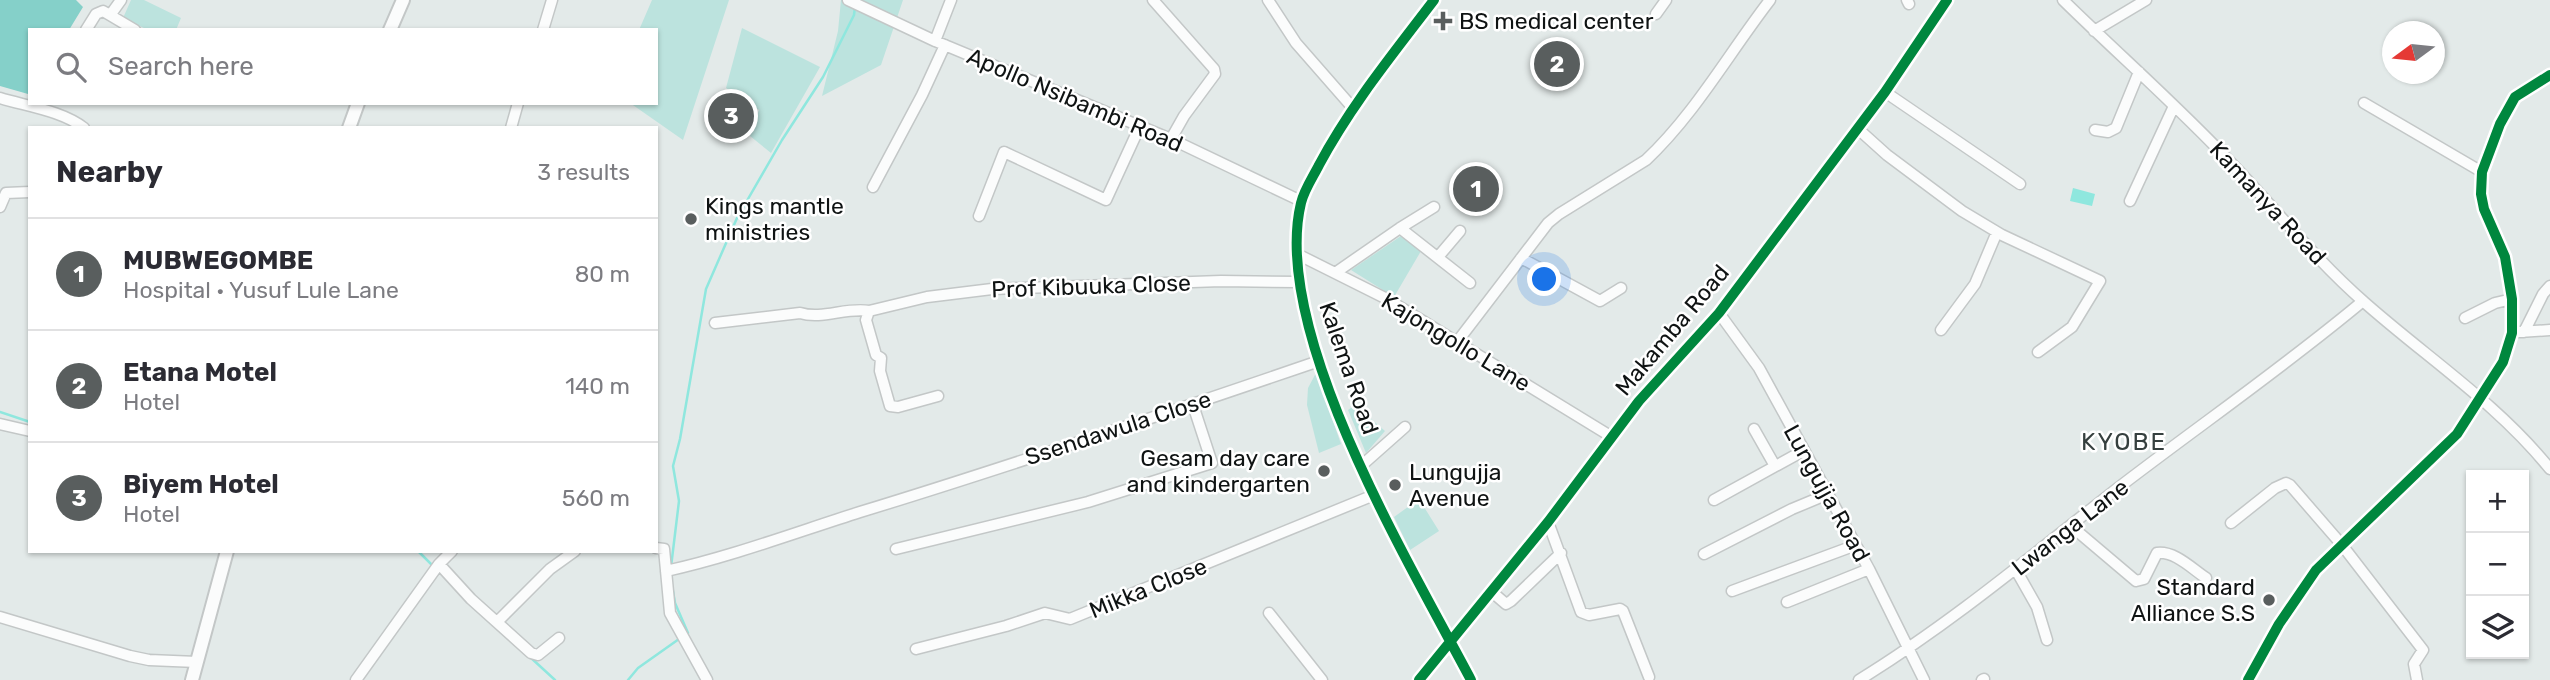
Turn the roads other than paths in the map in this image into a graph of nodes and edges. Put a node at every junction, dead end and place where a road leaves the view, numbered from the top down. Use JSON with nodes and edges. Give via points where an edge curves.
{"nodes":[{"id":1,"x":121,"y":0,"type":"edge"},
{"id":2,"x":403,"y":0,"type":"edge"},
{"id":3,"x":552,"y":0,"type":"edge"},
{"id":4,"x":849,"y":0,"type":"edge"},
{"id":5,"x":951,"y":0,"type":"edge"},
{"id":6,"x":1153,"y":0,"type":"edge"},
{"id":7,"x":1268,"y":0,"type":"edge"},
{"id":8,"x":1434,"y":0,"type":"edge"},
{"id":9,"x":1666,"y":0,"type":"edge"},
{"id":10,"x":1770,"y":0,"type":"edge"},
{"id":11,"x":1947,"y":0,"type":"edge"},
{"id":12,"x":2063,"y":0,"type":"edge"},
{"id":13,"x":2146,"y":0,"type":"edge"},
{"id":14,"x":111,"y":14,"type":"junction"},
{"id":15,"x":1656,"y":14,"type":"dead end"},
{"id":16,"x":87,"y":28,"type":"edge"},
{"id":17,"x":132,"y":28,"type":"edge"},
{"id":18,"x":391,"y":28,"type":"edge"},
{"id":19,"x":544,"y":28,"type":"edge"},
{"id":20,"x":2094,"y":31,"type":"junction"},
{"id":21,"x":940,"y":43,"type":"junction"},
{"id":22,"x":2139,"y":72,"type":"junction"},
{"id":23,"x":2550,"y":75,"type":"edge"},
{"id":24,"x":1885,"y":92,"type":"junction"},
{"id":25,"x":0,"y":98,"type":"edge"},
{"id":26,"x":2364,"y":103,"type":"dead end"},
{"id":27,"x":28,"y":104,"type":"edge"},
{"id":28,"x":358,"y":105,"type":"edge"},
{"id":29,"x":517,"y":105,"type":"edge"},
{"id":30,"x":35,"y":106,"type":"edge"},
{"id":31,"x":2174,"y":106,"type":"junction"},
{"id":32,"x":1352,"y":107,"type":"junction"},
{"id":33,"x":81,"y":126,"type":"edge"},
{"id":34,"x":350,"y":126,"type":"edge"},
{"id":35,"x":512,"y":126,"type":"edge"},
{"id":36,"x":1140,"y":126,"type":"junction"},
{"id":37,"x":1857,"y":128,"type":"junction"},
{"id":38,"x":2095,"y":130,"type":"dead end"},
{"id":39,"x":1171,"y":139,"type":"junction"},
{"id":40,"x":2482,"y":172,"type":"junction"},
{"id":41,"x":2020,"y":184,"type":"dead end"},
{"id":42,"x":873,"y":187,"type":"dead end"},
{"id":43,"x":28,"y":192,"type":"edge"},
{"id":44,"x":1301,"y":201,"type":"junction"},
{"id":45,"x":2130,"y":201,"type":"dead end"},
{"id":46,"x":0,"y":207,"type":"edge"},
{"id":47,"x":1434,"y":207,"type":"dead end"},
{"id":48,"x":979,"y":216,"type":"dead end"},
{"id":49,"x":1400,"y":228,"type":"junction"},
{"id":50,"x":1460,"y":231,"type":"dead end"},
{"id":51,"x":1997,"y":232,"type":"junction"},
{"id":52,"x":1297,"y":254,"type":"junction"},
{"id":53,"x":1438,"y":257,"type":"junction"},
{"id":54,"x":1521,"y":258,"type":"junction"},
{"id":55,"x":1335,"y":273,"type":"junction"},
{"id":56,"x":1299,"y":282,"type":"junction"},
{"id":57,"x":1470,"y":283,"type":"dead end"},
{"id":58,"x":2550,"y":286,"type":"edge"},
{"id":59,"x":1621,"y":288,"type":"dead end"},
{"id":60,"x":2512,"y":299,"type":"junction"},
{"id":61,"x":2363,"y":301,"type":"junction"},
{"id":62,"x":869,"y":311,"type":"junction"},
{"id":63,"x":1719,"y":313,"type":"junction"},
{"id":64,"x":2465,"y":317,"type":"dead end"},
{"id":65,"x":715,"y":323,"type":"dead end"},
{"id":66,"x":1941,"y":330,"type":"dead end"},
{"id":67,"x":2550,"y":330,"type":"edge"},
{"id":68,"x":2524,"y":332,"type":"junction"},
{"id":69,"x":2512,"y":333,"type":"junction"},
{"id":70,"x":1457,"y":342,"type":"junction"},
{"id":71,"x":2038,"y":352,"type":"dead end"},
{"id":72,"x":1319,"y":361,"type":"junction"},
{"id":73,"x":937,"y":396,"type":"dead end"},
{"id":74,"x":2481,"y":398,"type":"junction"},
{"id":75,"x":1193,"y":405,"type":"junction"},
{"id":76,"x":0,"y":424,"type":"edge"},
{"id":77,"x":1405,"y":427,"type":"dead end"},
{"id":78,"x":1754,"y":429,"type":"dead end"},
{"id":79,"x":28,"y":431,"type":"edge"},
{"id":80,"x":1612,"y":437,"type":"junction"},
{"id":81,"x":1803,"y":451,"type":"junction"},
{"id":82,"x":1361,"y":466,"type":"junction"},
{"id":83,"x":1775,"y":466,"type":"junction"},
{"id":84,"x":2550,"y":469,"type":"edge"},
{"id":85,"x":1828,"y":494,"type":"junction"},
{"id":86,"x":1374,"y":495,"type":"junction"},
{"id":87,"x":1714,"y":500,"type":"dead end"},
{"id":88,"x":1548,"y":522,"type":"junction"},
{"id":89,"x":2231,"y":523,"type":"dead end"},
{"id":90,"x":2071,"y":526,"type":"junction"},
{"id":91,"x":1856,"y":545,"type":"junction"},
{"id":92,"x":2342,"y":545,"type":"junction"},
{"id":93,"x":658,"y":548,"type":"edge"},
{"id":94,"x":896,"y":549,"type":"dead end"},
{"id":95,"x":226,"y":553,"type":"edge"},
{"id":96,"x":450,"y":553,"type":"edge"},
{"id":97,"x":572,"y":553,"type":"edge"},
{"id":98,"x":1561,"y":553,"type":"junction"},
{"id":99,"x":1704,"y":554,"type":"dead end"},
{"id":100,"x":439,"y":564,"type":"junction"},
{"id":101,"x":1869,"y":569,"type":"junction"},
{"id":102,"x":672,"y":570,"type":"junction"},
{"id":103,"x":2016,"y":570,"type":"junction"},
{"id":104,"x":2206,"y":578,"type":"dead end"},
{"id":105,"x":1732,"y":591,"type":"dead end"},
{"id":106,"x":1492,"y":592,"type":"junction"},
{"id":107,"x":1787,"y":602,"type":"dead end"},
{"id":108,"x":1269,"y":613,"type":"dead end"},
{"id":109,"x":0,"y":617,"type":"edge"},
{"id":110,"x":497,"y":621,"type":"junction"},
{"id":111,"x":559,"y":638,"type":"dead end"},
{"id":112,"x":2047,"y":640,"type":"dead end"},
{"id":113,"x":1451,"y":642,"type":"junction"},
{"id":114,"x":916,"y":649,"type":"dead end"},
{"id":115,"x":1908,"y":649,"type":"junction"},
{"id":116,"x":197,"y":662,"type":"junction"},
{"id":117,"x":1649,"y":677,"type":"dead end"},
{"id":118,"x":192,"y":680,"type":"edge"},
{"id":119,"x":356,"y":680,"type":"edge"},
{"id":120,"x":707,"y":680,"type":"edge"},
{"id":121,"x":1322,"y":680,"type":"edge"},
{"id":122,"x":1419,"y":680,"type":"edge"},
{"id":123,"x":1471,"y":680,"type":"edge"},
{"id":124,"x":1859,"y":680,"type":"edge"},
{"id":125,"x":1924,"y":680,"type":"edge"},
{"id":126,"x":2248,"y":680,"type":"edge"},
{"id":127,"x":2417,"y":680,"type":"edge"}],
"edges":[{"from":1,"to":14,"type":"street"},
{"from":2,"to":18,"type":"main road"},
{"from":3,"to":19,"type":"street"},
{"from":4,"to":21,"type":"street","name":"Apollo Nsibambi Road"},
{"from":5,"to":21,"type":"street"},
{"from":6,"to":39,"type":"street","via":[[1215,74]]},
{"from":7,"to":32,"type":"street","via":[[1296,43]]},
{"from":8,"to":32,"type":"street","name":"Kalema Road"},
{"from":9,"to":15,"type":"street"},
{"from":10,"to":54,"type":"street","via":[[1656,150],[1559,214]]},
{"from":11,"to":24,"type":"street","name":"Makamba Road"},
{"from":12,"to":20,"type":"street","name":"Kamanya Road"},
{"from":13,"to":20,"type":"street"},
{"from":14,"to":16,"type":"street","via":[[96,14]]},
{"from":14,"to":17,"type":"street"},
{"from":20,"to":22,"type":"street","name":"Kamanya Road"},
{"from":21,"to":36,"type":"street","name":"Apollo Nsibambi Road"},
{"from":21,"to":42,"type":"street","via":[[922,95]]},
{"from":22,"to":31,"type":"street","name":"Kamanya Road"},
{"from":22,"to":38,"type":"street","via":[[2116,128]]},
{"from":23,"to":40,"type":"street","via":[[2515,97]]},
{"from":24,"to":37,"type":"street","name":"Makamba Road"},
{"from":24,"to":41,"type":"street"},
{"from":25,"to":27,"type":"street"},
{"from":26,"to":40,"type":"street"},
{"from":28,"to":34,"type":"main road"},
{"from":29,"to":35,"type":"street"},
{"from":30,"to":33,"type":"street"},
{"from":31,"to":45,"type":"street"},
{"from":31,"to":61,"type":"street","name":"Kamanya Road"},
{"from":32,"to":44,"type":"street","name":"Kalema Road"},
{"from":36,"to":39,"type":"street","name":"Apollo Nsibambi Road"},
{"from":36,"to":48,"type":"street","via":[[1106,200],[1004,152]]},
{"from":37,"to":51,"type":"street","via":[[1962,211]]},
{"from":37,"to":63,"type":"street","name":"Makamba Road"},
{"from":39,"to":44,"type":"street","name":"Apollo Nsibambi Road"},
{"from":40,"to":60,"type":"street","via":[[2484,209],[2505,257]]},
{"from":43,"to":46,"type":"street","via":[[6,192]]},
{"from":44,"to":52,"type":"street","name":"Kalema Road"},
{"from":47,"to":49,"type":"street"},
{"from":49,"to":53,"type":"street"},
{"from":49,"to":55,"type":"street"},
{"from":50,"to":53,"type":"street"},
{"from":51,"to":66,"type":"street","via":[[1975,284]]},
{"from":51,"to":71,"type":"street","via":[[2100,281],[2072,327]]},
{"from":52,"to":55,"type":"street","name":"Kajongollo Lane"},
{"from":52,"to":56,"type":"street","name":"Kalema Road"},
{"from":53,"to":57,"type":"street"},
{"from":54,"to":59,"type":"street","via":[[1600,301]]},
{"from":54,"to":70,"type":"street"},
{"from":55,"to":70,"type":"street","name":"Kajongollo Lane"},
{"from":56,"to":62,"type":"street","name":"Prof Kibuuka Close","via":[[992,289],[927,297]]},
{"from":56,"to":72,"type":"street","name":"Kalema Road"},
{"from":58,"to":68,"type":"street"},
{"from":60,"to":64,"type":"street"},
{"from":60,"to":69,"type":"street"},
{"from":61,"to":74,"type":"street","name":"Kamanya Road"},
{"from":61,"to":90,"type":"street","name":"Lwanga Lane"},
{"from":62,"to":65,"type":"street","name":"Prof Kibuuka Close"},
{"from":62,"to":73,"type":"street","via":[[866,320],[876,355],[881,358],[890,406]]},
{"from":63,"to":80,"type":"street","name":"Makamba Road"},
{"from":63,"to":81,"type":"street","name":"Lungujja Road","via":[[1759,368]]},
{"from":67,"to":68,"type":"street"},
{"from":68,"to":69,"type":"street"},
{"from":69,"to":74,"type":"street","via":[[2503,362]]},
{"from":70,"to":80,"type":"street","name":"Kajongollo Lane"},
{"from":72,"to":75,"type":"street","name":"Ssendawula Close"},
{"from":72,"to":82,"type":"street","name":"Kalema Road"},
{"from":74,"to":84,"type":"street","name":"Kamanya Road"},
{"from":74,"to":92,"type":"street","via":[[2457,434]]},
{"from":75,"to":94,"type":"street","via":[[1212,463],[1088,502]]},
{"from":75,"to":102,"type":"street","name":"Ssendawula Close"},
{"from":76,"to":79,"type":"street"},
{"from":77,"to":82,"type":"street"},
{"from":78,"to":83,"type":"street"},
{"from":80,"to":88,"type":"street","name":"Makamba Road"},
{"from":81,"to":83,"type":"street"},
{"from":81,"to":85,"type":"street","name":"Lungujja Road"},
{"from":82,"to":86,"type":"street","name":"Kalema Road"},
{"from":83,"to":87,"type":"street"},
{"from":85,"to":91,"type":"street","name":"Lungujja Road"},
{"from":85,"to":99,"type":"street"},
{"from":86,"to":113,"type":"street","name":"Kalema Road"},
{"from":86,"to":114,"type":"street","name":"Mikka Close","via":[[1070,620],[1045,613]]},
{"from":88,"to":98,"type":"street"},
{"from":88,"to":106,"type":"street","name":"Makamba Road"},
{"from":89,"to":92,"type":"street","via":[[2286,483]]},
{"from":90,"to":103,"type":"street","name":"Lwanga Lane"},
{"from":90,"to":104,"type":"street","via":[[2136,581],[2144,579],[2157,553],[2162,552]]},
{"from":91,"to":101,"type":"street","name":"Lungujja Road"},
{"from":91,"to":105,"type":"street"},
{"from":92,"to":126,"type":"street","via":[[2316,570]]},
{"from":92,"to":127,"type":"street","via":[[2423,650],[2414,664]]},
{"from":93,"to":102,"type":"street","via":[[664,548]]},
{"from":95,"to":116,"type":"main road"},
{"from":96,"to":100,"type":"street"},
{"from":97,"to":110,"type":"street"},
{"from":98,"to":106,"type":"street","via":[[1506,604]]},
{"from":98,"to":117,"type":"street","via":[[1583,614],[1625,613]]},
{"from":100,"to":110,"type":"street"},
{"from":100,"to":119,"type":"street"},
{"from":101,"to":107,"type":"street"},
{"from":101,"to":115,"type":"street","name":"Lungujja Road"},
{"from":102,"to":120,"type":"street","via":[[670,613]]},
{"from":103,"to":112,"type":"street","via":[[2037,607]]},
{"from":103,"to":115,"type":"street","name":"Lwanga Lane"},
{"from":106,"to":113,"type":"street","name":"Makamba Road"},
{"from":108,"to":121,"type":"street"},
{"from":109,"to":116,"type":"street","via":[[130,656]]},
{"from":110,"to":111,"type":"street","via":[[538,655]]},
{"from":113,"to":122,"type":"street","name":"Makamba Road"},
{"from":113,"to":123,"type":"street","name":"Kalema Road"},
{"from":115,"to":124,"type":"street","name":"Lwanga Lane"},
{"from":115,"to":125,"type":"street","name":"Lungujja Road"},
{"from":116,"to":118,"type":"main road"}]}
